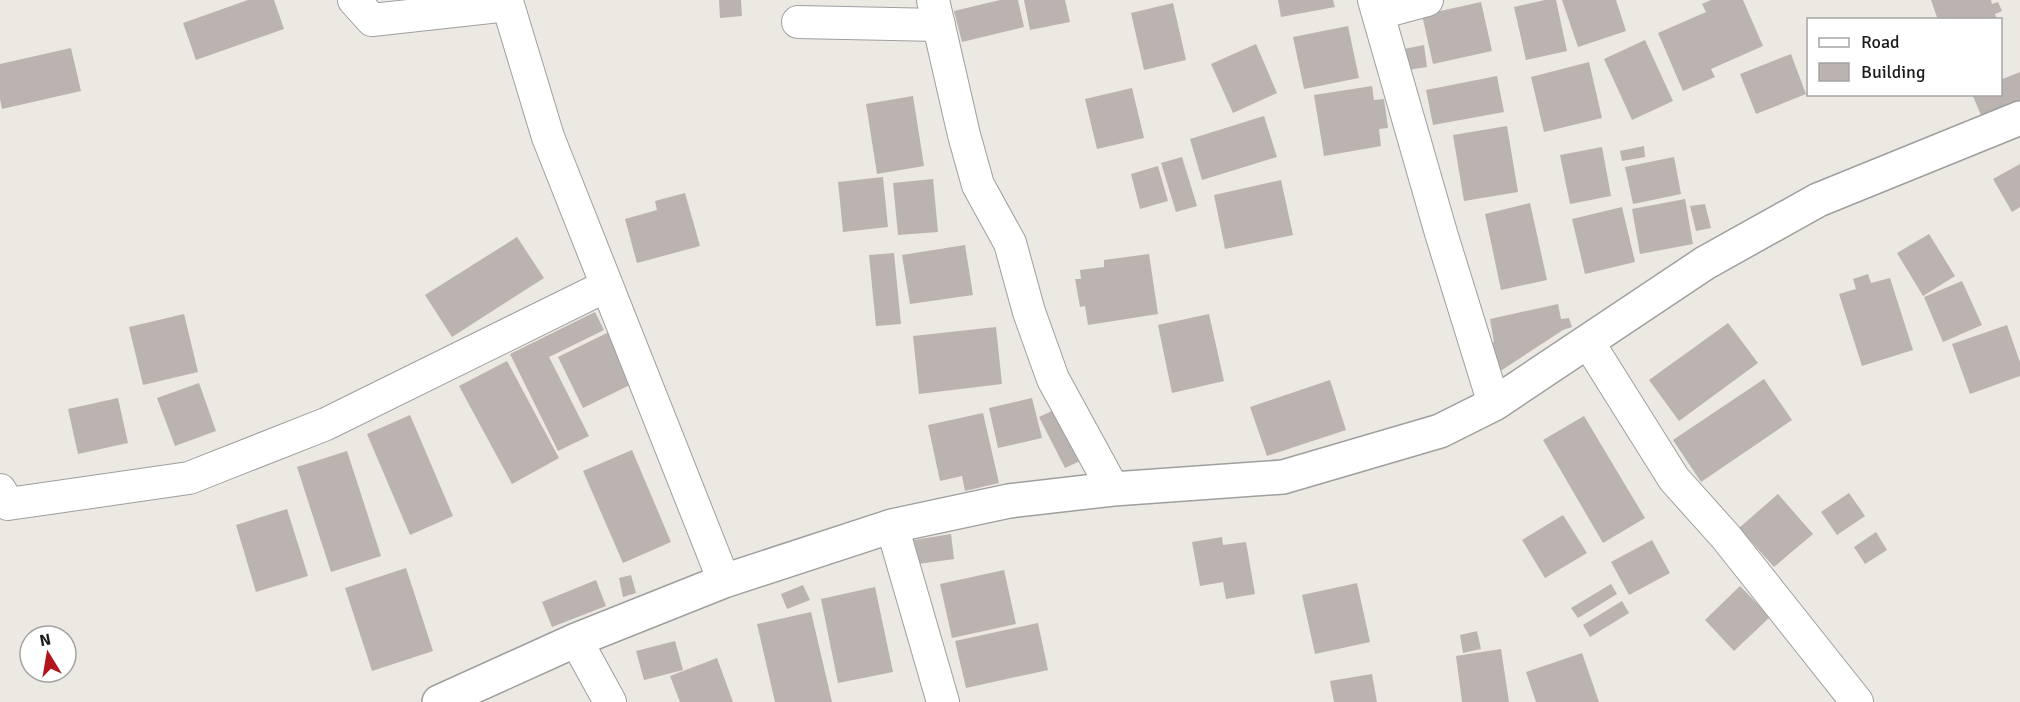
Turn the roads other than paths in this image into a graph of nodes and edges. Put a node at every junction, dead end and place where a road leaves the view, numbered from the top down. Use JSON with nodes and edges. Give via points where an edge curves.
{"nodes":[{"id":1,"x":354,"y":0,"type":"edge"},
{"id":2,"x":1428,"y":0,"type":"edge"},
{"id":3,"x":1376,"y":7,"type":"edge"},
{"id":4,"x":936,"y":12,"type":"edge"},
{"id":5,"x":798,"y":22,"type":"dead end"},
{"id":6,"x":2020,"y":118,"type":"edge"},
{"id":7,"x":606,"y":286,"type":"junction"},
{"id":8,"x":1588,"y":342,"type":"junction"},
{"id":9,"x":1494,"y":404,"type":"junction"},
{"id":10,"x":1113,"y":489,"type":"junction"},
{"id":11,"x":0,"y":490,"type":"edge"},
{"id":12,"x":892,"y":526,"type":"junction"},
{"id":13,"x":724,"y":581,"type":"junction"},
{"id":14,"x":576,"y":640,"type":"junction"},
{"id":15,"x":439,"y":702,"type":"edge"},
{"id":16,"x":610,"y":702,"type":"edge"},
{"id":17,"x":942,"y":702,"type":"edge"},
{"id":18,"x":1857,"y":702,"type":"edge"}],
"edges":[{"from":1,"to":7,"type":"street","via":[[372,20],[508,5],[548,137]]},
{"from":2,"to":3,"type":"street"},
{"from":3,"to":9,"type":"street"},
{"from":4,"to":5,"type":"street"},
{"from":4,"to":10,"type":"street","via":[[978,185],[1010,243],[1053,379]]},
{"from":6,"to":8,"type":"street","via":[[1818,200],[1705,263]]},
{"from":7,"to":11,"type":"street","via":[[326,424],[189,478],[8,504]]},
{"from":7,"to":13,"type":"street"},
{"from":8,"to":9,"type":"street"},
{"from":8,"to":18,"type":"street","via":[[1674,479],[1726,537]]},
{"from":9,"to":10,"type":"street","via":[[1440,431],[1283,477]]},
{"from":10,"to":12,"type":"street","via":[[1009,501]]},
{"from":12,"to":13,"type":"street"},
{"from":12,"to":17,"type":"street"},
{"from":13,"to":14,"type":"street"},
{"from":14,"to":15,"type":"street"},
{"from":14,"to":16,"type":"street"}]}
